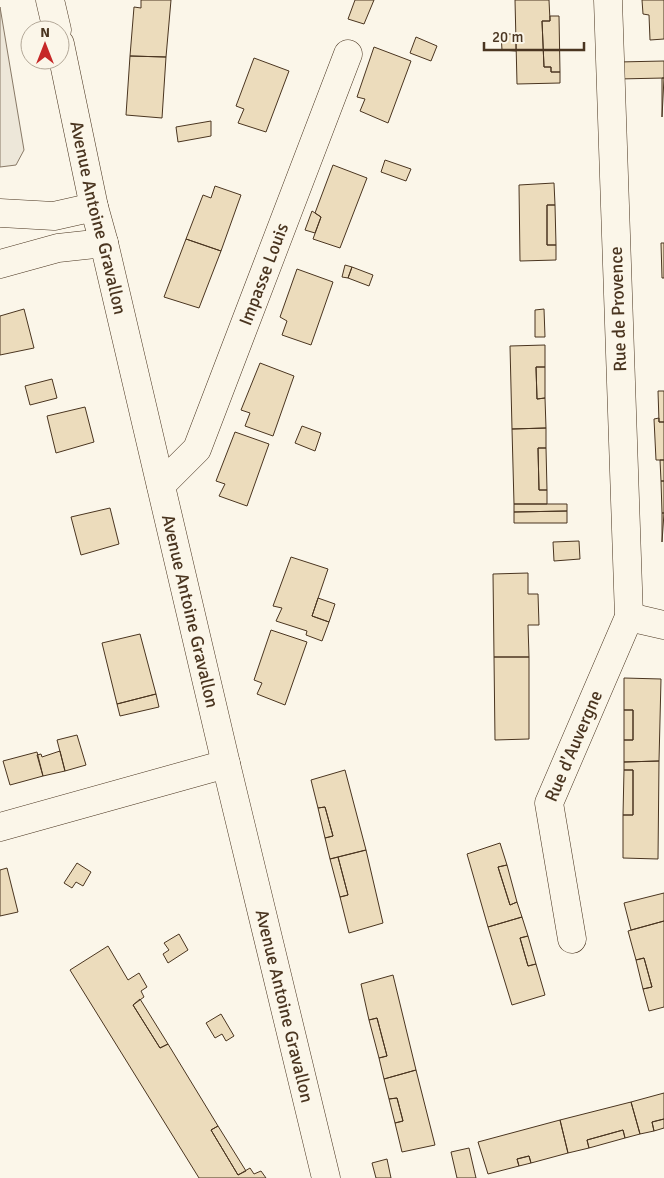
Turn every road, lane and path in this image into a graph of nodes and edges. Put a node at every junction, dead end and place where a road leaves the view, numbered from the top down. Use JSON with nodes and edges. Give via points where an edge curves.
{"nodes":[{"id":1,"x":50,"y":0,"type":"edge"},
{"id":2,"x":608,"y":0,"type":"edge"},
{"id":3,"x":55,"y":20,"type":"edge"},
{"id":4,"x":348,"y":54,"type":"dead end"},
{"id":5,"x":65,"y":70,"type":"edge"},
{"id":6,"x":94,"y":207,"type":"junction"},
{"id":7,"x":0,"y":212,"type":"edge"},
{"id":8,"x":104,"y":242,"type":"junction"},
{"id":9,"x":0,"y":264,"type":"edge"},
{"id":10,"x":161,"y":485,"type":"junction"},
{"id":11,"x":629,"y":618,"type":"junction"},
{"id":12,"x":664,"y":625,"type":"edge"},
{"id":13,"x":226,"y":764,"type":"junction"},
{"id":14,"x":0,"y":827,"type":"edge"},
{"id":15,"x":572,"y":939,"type":"dead end"},
{"id":16,"x":326,"y":1178,"type":"edge"}],
"edges":[{"from":1,"to":3,"type":"street"},
{"from":2,"to":11,"type":"street","name":"Rue de Provence"},
{"from":4,"to":10,"type":"street","name":"Impasse Louis","via":[[197,449]]},
{"from":5,"to":6,"type":"street","name":"Avenue Antoine Gravallon"},
{"from":6,"to":7,"type":"street","via":[[54,216]]},
{"from":6,"to":8,"type":"street","name":"Avenue Antoine Gravallon"},
{"from":8,"to":9,"type":"street","via":[[58,248]]},
{"from":8,"to":10,"type":"street","name":"Avenue Antoine Gravallon"},
{"from":10,"to":13,"type":"street","name":"Avenue Antoine Gravallon"},
{"from":11,"to":12,"type":"street"},
{"from":11,"to":15,"type":"street","name":"Rue d'Auvergne","via":[[549,803]]},
{"from":13,"to":14,"type":"street"},
{"from":13,"to":16,"type":"street","name":"Avenue Antoine Gravallon"}]}
